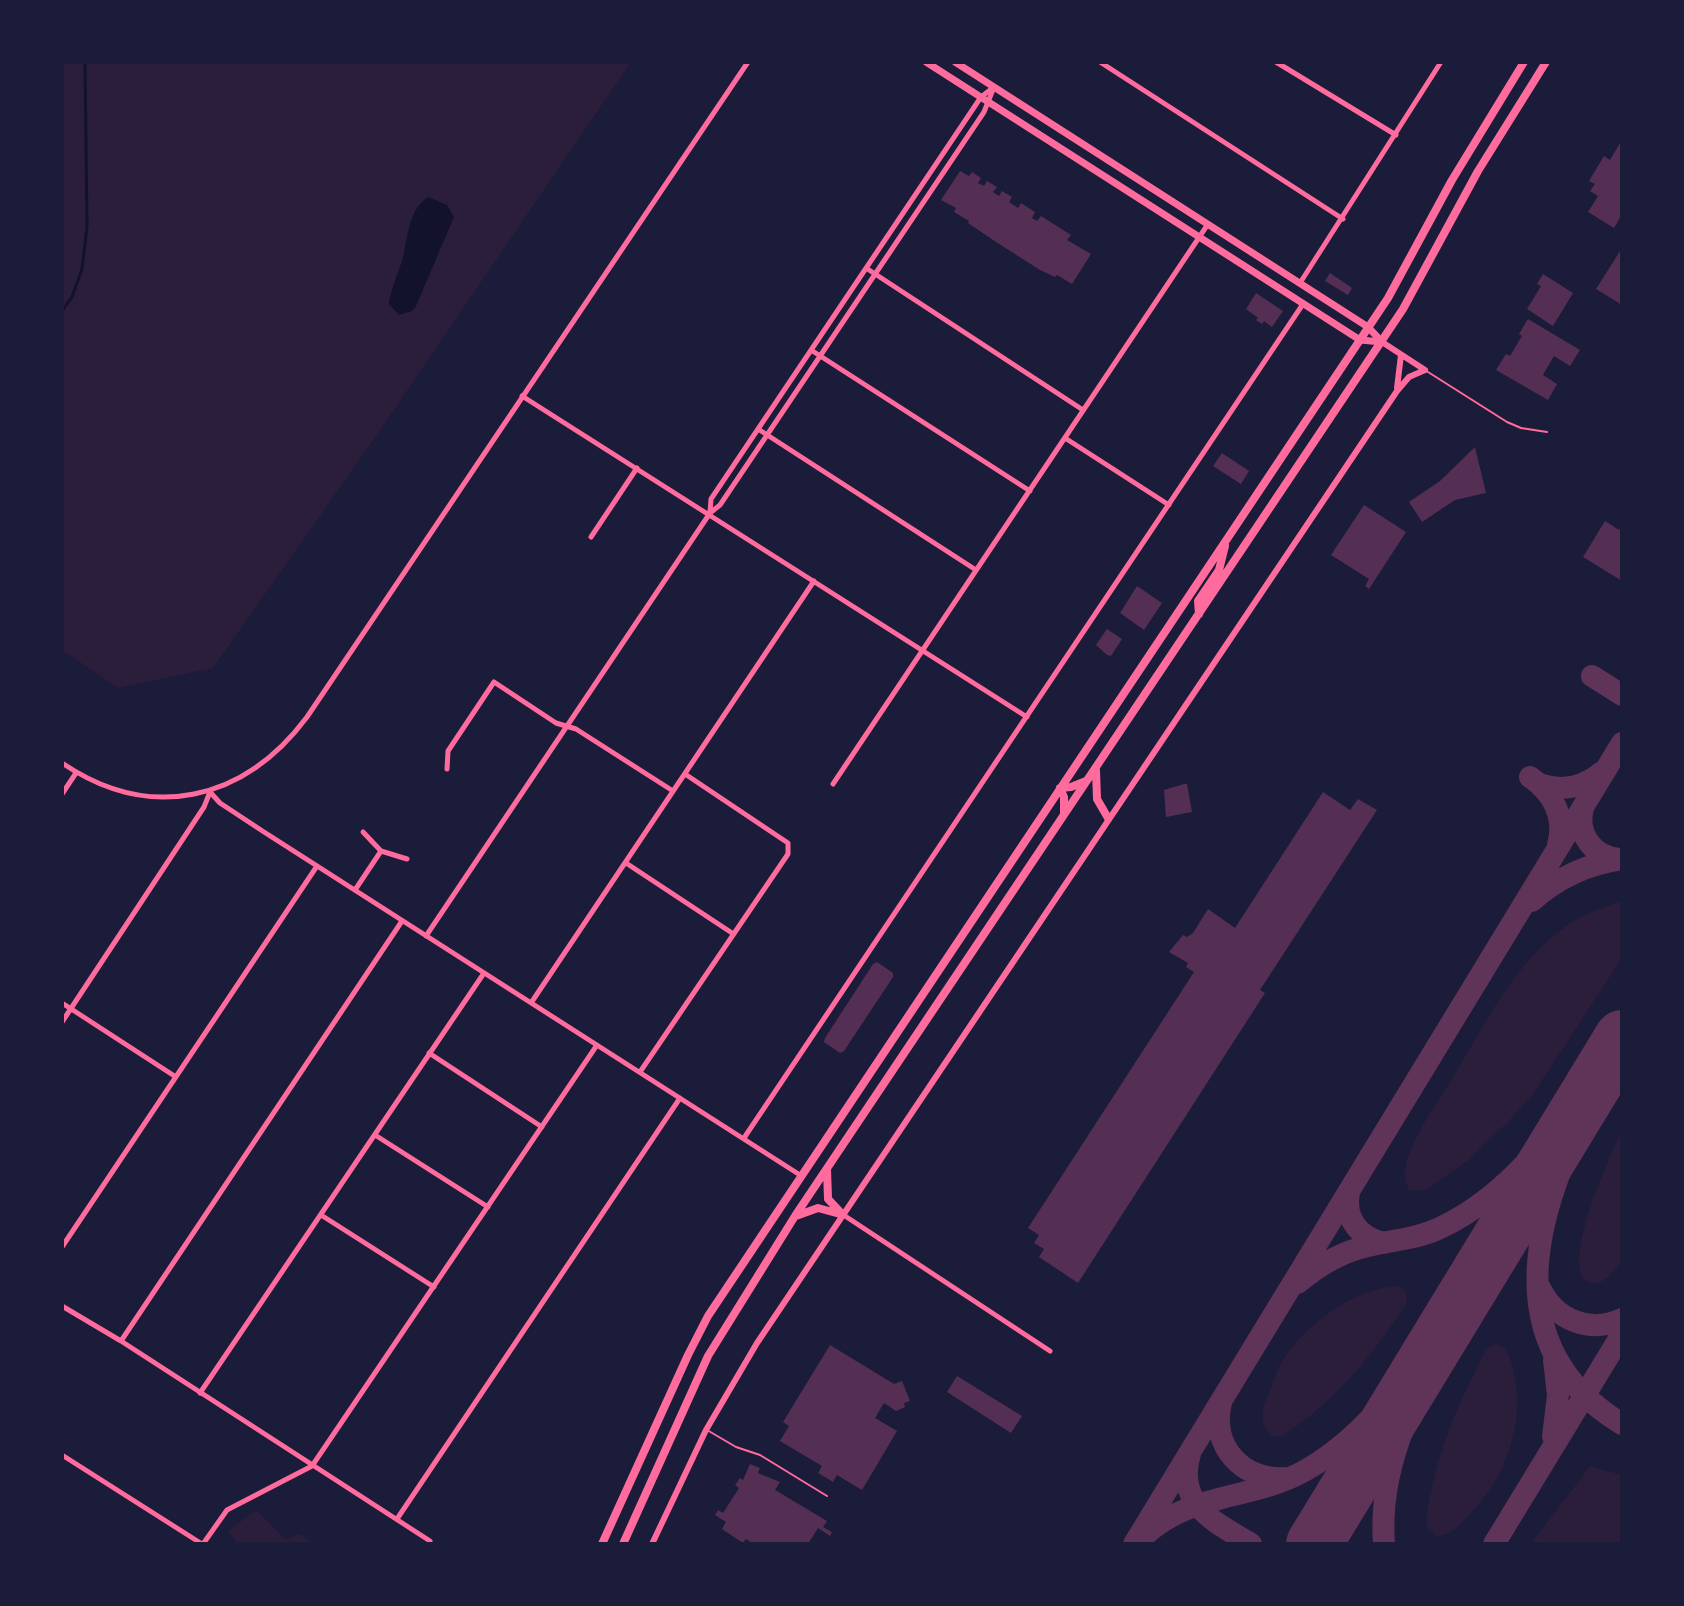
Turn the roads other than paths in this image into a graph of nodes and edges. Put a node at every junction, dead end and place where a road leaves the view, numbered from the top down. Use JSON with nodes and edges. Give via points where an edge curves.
{"nodes":[{"id":1,"x":748,"y":62,"type":"edge"},
{"id":2,"x":926,"y":62,"type":"edge"},
{"id":3,"x":955,"y":62,"type":"edge"},
{"id":4,"x":1100,"y":62,"type":"edge"},
{"id":5,"x":1276,"y":62,"type":"edge"},
{"id":6,"x":1441,"y":62,"type":"edge"},
{"id":7,"x":1524,"y":62,"type":"edge"},
{"id":8,"x":1546,"y":62,"type":"edge"},
{"id":9,"x":994,"y":87,"type":"junction"},
{"id":10,"x":981,"y":97,"type":"junction"},
{"id":11,"x":989,"y":103,"type":"junction"},
{"id":12,"x":1396,"y":135,"type":"junction"},
{"id":13,"x":1343,"y":219,"type":"junction"},
{"id":14,"x":1208,"y":224,"type":"junction"},
{"id":15,"x":1199,"y":237,"type":"junction"},
{"id":16,"x":866,"y":268,"type":"junction"},
{"id":17,"x":875,"y":274,"type":"junction"},
{"id":18,"x":1300,"y":283,"type":"junction"},
{"id":19,"x":1303,"y":304,"type":"junction"},
{"id":20,"x":1368,"y":327,"type":"junction"},
{"id":21,"x":1360,"y":340,"type":"junction"},
{"id":22,"x":1382,"y":342,"type":"junction"},
{"id":23,"x":811,"y":350,"type":"junction"},
{"id":24,"x":1401,"y":355,"type":"junction"},
{"id":25,"x":820,"y":356,"type":"junction"},
{"id":26,"x":1425,"y":370,"type":"junction"},
{"id":27,"x":1397,"y":391,"type":"junction"},
{"id":28,"x":522,"y":396,"type":"junction"},
{"id":29,"x":1083,"y":410,"type":"junction"},
{"id":30,"x":758,"y":429,"type":"junction"},
{"id":31,"x":1547,"y":432,"type":"dead end"},
{"id":32,"x":767,"y":435,"type":"junction"},
{"id":33,"x":1065,"y":438,"type":"junction"},
{"id":34,"x":637,"y":468,"type":"junction"},
{"id":35,"x":1030,"y":491,"type":"junction"},
{"id":36,"x":1169,"y":505,"type":"junction"},
{"id":37,"x":710,"y":513,"type":"junction"},
{"id":38,"x":591,"y":537,"type":"dead end"},
{"id":39,"x":1249,"y":540,"type":"junction"},
{"id":40,"x":1226,"y":542,"type":"junction"},
{"id":41,"x":976,"y":570,"type":"junction"},
{"id":42,"x":814,"y":581,"type":"junction"},
{"id":43,"x":1199,"y":614,"type":"junction"},
{"id":44,"x":922,"y":650,"type":"junction"},
{"id":45,"x":1151,"y":652,"type":"junction"},
{"id":46,"x":1153,"y":682,"type":"junction"},
{"id":47,"x":1027,"y":717,"type":"junction"},
{"id":48,"x":566,"y":727,"type":"junction"},
{"id":49,"x":62,"y":763,"type":"edge"},
{"id":50,"x":1096,"y":767,"type":"junction"},
{"id":51,"x":447,"y":769,"type":"dead end"},
{"id":52,"x":76,"y":773,"type":"junction"},
{"id":53,"x":685,"y":774,"type":"junction"},
{"id":54,"x":1088,"y":780,"type":"junction"},
{"id":55,"x":833,"y":784,"type":"dead end"},
{"id":56,"x":1060,"y":788,"type":"junction"},
{"id":57,"x":673,"y":791,"type":"junction"},
{"id":58,"x":210,"y":792,"type":"junction"},
{"id":59,"x":62,"y":794,"type":"edge"},
{"id":60,"x":1064,"y":816,"type":"junction"},
{"id":61,"x":1108,"y":818,"type":"junction"},
{"id":62,"x":363,"y":832,"type":"dead end"},
{"id":63,"x":381,"y":851,"type":"junction"},
{"id":64,"x":407,"y":859,"type":"dead end"},
{"id":65,"x":626,"y":863,"type":"junction"},
{"id":66,"x":317,"y":866,"type":"junction"},
{"id":67,"x":355,"y":890,"type":"junction"},
{"id":68,"x":402,"y":921,"type":"junction"},
{"id":69,"x":732,"y":933,"type":"junction"},
{"id":70,"x":426,"y":936,"type":"junction"},
{"id":71,"x":943,"y":962,"type":"junction"},
{"id":72,"x":484,"y":973,"type":"junction"},
{"id":73,"x":958,"y":973,"type":"junction"},
{"id":74,"x":62,"y":1003,"type":"edge"},
{"id":75,"x":531,"y":1003,"type":"junction"},
{"id":76,"x":71,"y":1009,"type":"junction"},
{"id":77,"x":62,"y":1022,"type":"edge"},
{"id":78,"x":597,"y":1045,"type":"junction"},
{"id":79,"x":429,"y":1053,"type":"junction"},
{"id":80,"x":639,"y":1072,"type":"junction"},
{"id":81,"x":176,"y":1077,"type":"junction"},
{"id":82,"x":680,"y":1098,"type":"junction"},
{"id":83,"x":542,"y":1127,"type":"junction"},
{"id":84,"x":375,"y":1135,"type":"junction"},
{"id":85,"x":744,"y":1138,"type":"junction"},
{"id":86,"x":827,"y":1168,"type":"junction"},
{"id":87,"x":800,"y":1175,"type":"junction"},
{"id":88,"x":488,"y":1207,"type":"junction"},
{"id":89,"x":842,"y":1214,"type":"junction"},
{"id":90,"x":321,"y":1215,"type":"junction"},
{"id":91,"x":795,"y":1216,"type":"junction"},
{"id":92,"x":62,"y":1247,"type":"edge"},
{"id":93,"x":434,"y":1287,"type":"junction"},
{"id":94,"x":62,"y":1306,"type":"edge"},
{"id":95,"x":121,"y":1341,"type":"junction"},
{"id":96,"x":691,"y":1349,"type":"junction"},
{"id":97,"x":1050,"y":1351,"type":"dead end"},
{"id":98,"x":708,"y":1356,"type":"junction"},
{"id":99,"x":200,"y":1393,"type":"junction"},
{"id":100,"x":706,"y":1430,"type":"junction"},
{"id":101,"x":62,"y":1455,"type":"edge"},
{"id":102,"x":312,"y":1466,"type":"junction"},
{"id":103,"x":827,"y":1496,"type":"dead end"},
{"id":104,"x":397,"y":1519,"type":"junction"},
{"id":105,"x":430,"y":1541,"type":"dead end"},
{"id":106,"x":202,"y":1544,"type":"edge"},
{"id":107,"x":602,"y":1544,"type":"edge"},
{"id":108,"x":623,"y":1544,"type":"edge"},
{"id":109,"x":652,"y":1544,"type":"edge"}],
"edges":[{"from":1,"to":28,"type":"street"},
{"from":2,"to":10,"type":"main road"},
{"from":3,"to":9,"type":"main road"},
{"from":4,"to":13,"type":"street"},
{"from":5,"to":12,"type":"street"},
{"from":6,"to":12,"type":"street"},
{"from":7,"to":20,"type":"main road"},
{"from":8,"to":22,"type":"main road"},
{"from":9,"to":10,"type":"street"},
{"from":9,"to":11,"type":"street"},
{"from":9,"to":14,"type":"main road"},
{"from":10,"to":11,"type":"main road"},
{"from":10,"to":16,"type":"street"},
{"from":11,"to":15,"type":"main road"},
{"from":11,"to":17,"type":"street"},
{"from":12,"to":13,"type":"street"},
{"from":13,"to":18,"type":"street"},
{"from":14,"to":15,"type":"street"},
{"from":14,"to":18,"type":"main road"},
{"from":15,"to":19,"type":"main road"},
{"from":15,"to":29,"type":"street"},
{"from":16,"to":17,"type":"street"},
{"from":16,"to":23,"type":"street"},
{"from":17,"to":25,"type":"street"},
{"from":17,"to":29,"type":"street"},
{"from":18,"to":20,"type":"main road"},
{"from":19,"to":21,"type":"main road"},
{"from":19,"to":36,"type":"street"},
{"from":20,"to":21,"type":"main road"},
{"from":20,"to":22,"type":"main road"},
{"from":21,"to":22,"type":"main road"},
{"from":21,"to":40,"type":"main road"},
{"from":22,"to":24,"type":"street"},
{"from":22,"to":39,"type":"main road"},
{"from":23,"to":25,"type":"street"},
{"from":23,"to":30,"type":"street"},
{"from":24,"to":26,"type":"street"},
{"from":24,"to":27,"type":"street"},
{"from":25,"to":32,"type":"street"},
{"from":25,"to":35,"type":"street"},
{"from":26,"to":27,"type":"street"},
{"from":26,"to":31,"type":"lane","via":[[1507,422]]},
{"from":27,"to":61,"type":"street"},
{"from":28,"to":34,"type":"street"},
{"from":28,"to":58,"type":"street","via":[[294,735],[260,766]]},
{"from":29,"to":33,"type":"street"},
{"from":30,"to":32,"type":"street"},
{"from":30,"to":37,"type":"street","via":[[711,499]]},
{"from":32,"to":37,"type":"street"},
{"from":32,"to":41,"type":"street"},
{"from":33,"to":35,"type":"street"},
{"from":33,"to":36,"type":"street"},
{"from":34,"to":37,"type":"street"},
{"from":34,"to":38,"type":"street"},
{"from":35,"to":41,"type":"street"},
{"from":36,"to":47,"type":"street"},
{"from":37,"to":42,"type":"street"},
{"from":37,"to":48,"type":"street"},
{"from":39,"to":40,"type":"main road"},
{"from":39,"to":43,"type":"main road"},
{"from":40,"to":43,"type":"main road","via":[[1219,570],[1198,601]]},
{"from":40,"to":45,"type":"main road"},
{"from":41,"to":44,"type":"street"},
{"from":42,"to":44,"type":"street"},
{"from":42,"to":53,"type":"street"},
{"from":43,"to":46,"type":"main road"},
{"from":44,"to":47,"type":"street"},
{"from":44,"to":55,"type":"street"},
{"from":45,"to":46,"type":"main road"},
{"from":45,"to":56,"type":"main road"},
{"from":46,"to":50,"type":"main road"},
{"from":47,"to":85,"type":"street"},
{"from":48,"to":51,"type":"street","via":[[494,682],[448,751]]},
{"from":48,"to":57,"type":"street"},
{"from":48,"to":70,"type":"street"},
{"from":49,"to":52,"type":"street"},
{"from":50,"to":54,"type":"main road"},
{"from":50,"to":61,"type":"main road","via":[[1096,794]]},
{"from":52,"to":58,"type":"street","via":[[137,794]]},
{"from":52,"to":59,"type":"street"},
{"from":53,"to":57,"type":"street"},
{"from":53,"to":69,"type":"street","via":[[788,843],[788,854]]},
{"from":54,"to":56,"type":"main road"},
{"from":54,"to":60,"type":"main road"},
{"from":56,"to":60,"type":"main road"},
{"from":56,"to":71,"type":"main road"},
{"from":57,"to":65,"type":"street"},
{"from":58,"to":66,"type":"street"},
{"from":58,"to":76,"type":"street"},
{"from":60,"to":73,"type":"main road"},
{"from":61,"to":89,"type":"street"},
{"from":62,"to":63,"type":"street"},
{"from":63,"to":64,"type":"street"},
{"from":63,"to":67,"type":"street"},
{"from":65,"to":69,"type":"street"},
{"from":65,"to":75,"type":"street"},
{"from":66,"to":67,"type":"street"},
{"from":66,"to":81,"type":"street"},
{"from":67,"to":68,"type":"street"},
{"from":68,"to":70,"type":"street"},
{"from":68,"to":95,"type":"street"},
{"from":69,"to":80,"type":"street"},
{"from":70,"to":72,"type":"street"},
{"from":71,"to":73,"type":"main road"},
{"from":71,"to":87,"type":"main road"},
{"from":72,"to":75,"type":"street"},
{"from":72,"to":79,"type":"street"},
{"from":73,"to":86,"type":"main road"},
{"from":74,"to":76,"type":"street"},
{"from":75,"to":78,"type":"street"},
{"from":76,"to":77,"type":"street"},
{"from":76,"to":81,"type":"street"},
{"from":78,"to":80,"type":"street"},
{"from":78,"to":83,"type":"street"},
{"from":79,"to":83,"type":"street"},
{"from":79,"to":84,"type":"street"},
{"from":80,"to":82,"type":"street"},
{"from":81,"to":92,"type":"street"},
{"from":82,"to":85,"type":"street"},
{"from":82,"to":104,"type":"street"},
{"from":83,"to":88,"type":"street"},
{"from":84,"to":88,"type":"street"},
{"from":84,"to":90,"type":"street"},
{"from":85,"to":87,"type":"street"},
{"from":86,"to":89,"type":"main road","via":[[828,1199]]},
{"from":86,"to":91,"type":"main road"},
{"from":87,"to":96,"type":"main road"},
{"from":88,"to":93,"type":"street"},
{"from":89,"to":91,"type":"main road","via":[[818,1208]]},
{"from":89,"to":97,"type":"street"},
{"from":89,"to":100,"type":"street"},
{"from":90,"to":93,"type":"street"},
{"from":90,"to":99,"type":"street"},
{"from":91,"to":98,"type":"main road"},
{"from":93,"to":102,"type":"street"},
{"from":94,"to":95,"type":"street"},
{"from":95,"to":99,"type":"street"},
{"from":96,"to":98,"type":"main road"},
{"from":96,"to":107,"type":"main road"},
{"from":98,"to":108,"type":"main road"},
{"from":99,"to":102,"type":"street"},
{"from":100,"to":103,"type":"lane"},
{"from":100,"to":109,"type":"street"},
{"from":101,"to":106,"type":"street"},
{"from":102,"to":104,"type":"street"},
{"from":102,"to":106,"type":"street","via":[[227,1510]]},
{"from":104,"to":105,"type":"street"}]}
